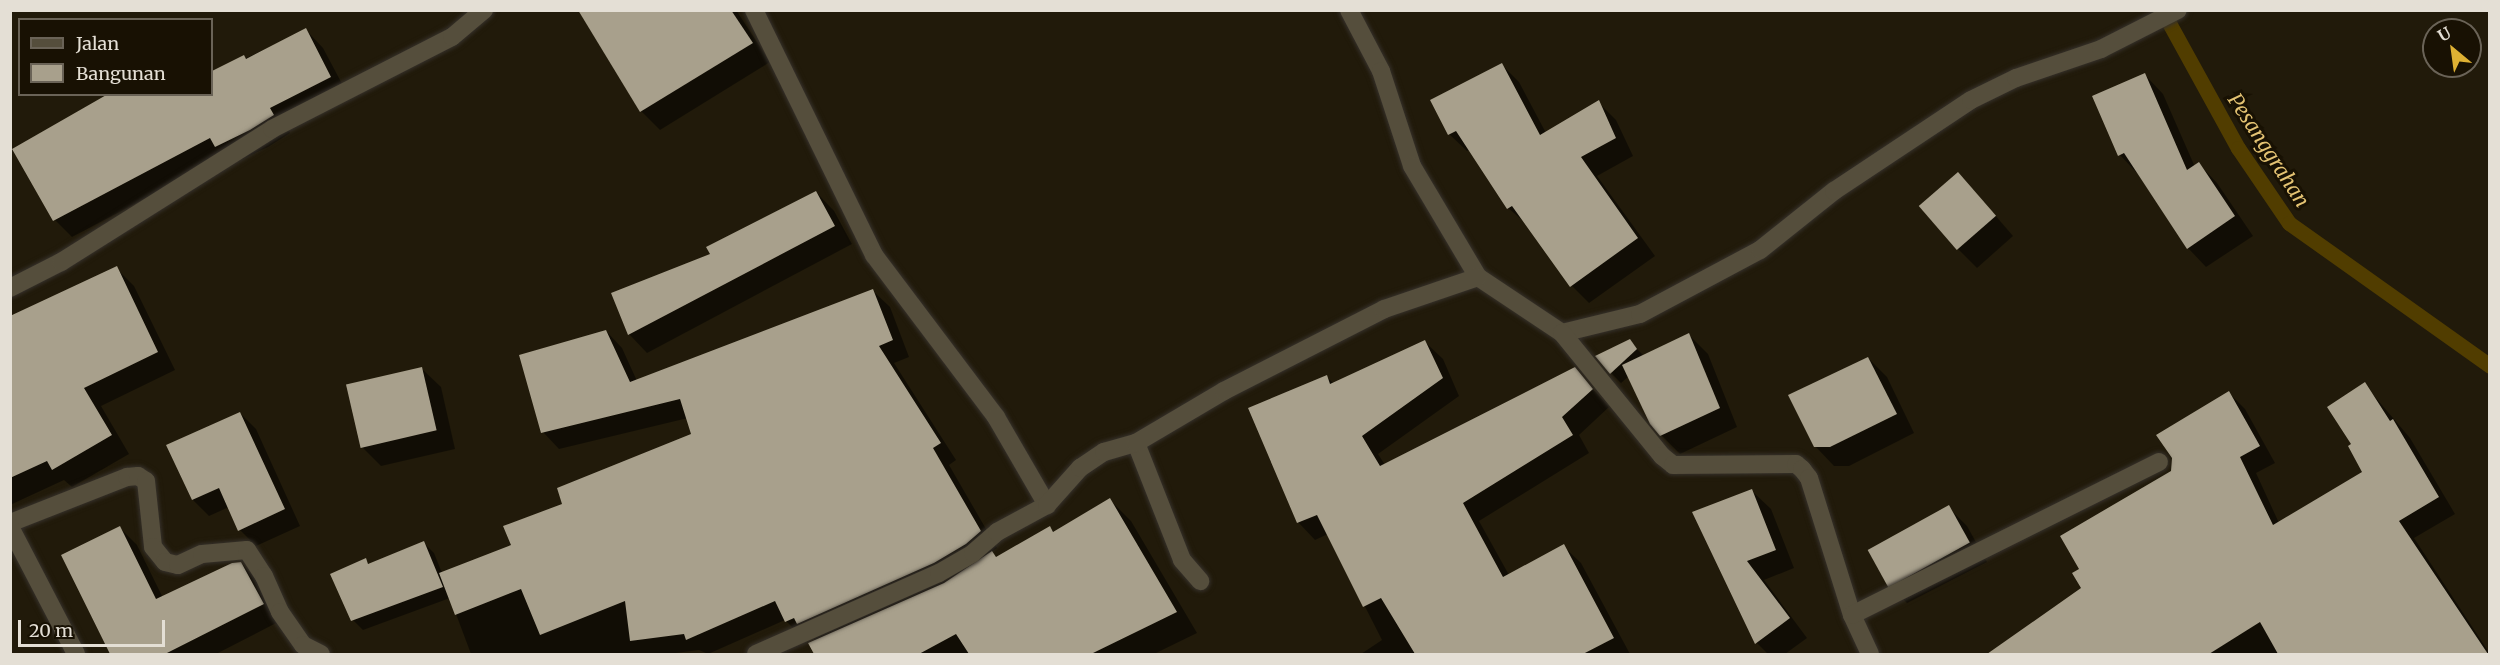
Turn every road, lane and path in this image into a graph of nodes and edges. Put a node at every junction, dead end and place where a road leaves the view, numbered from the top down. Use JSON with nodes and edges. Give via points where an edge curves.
{"nodes":[{"id":1,"x":484,"y":10,"type":"edge"},
{"id":2,"x":754,"y":10,"type":"edge"},
{"id":3,"x":1348,"y":10,"type":"edge"},
{"id":4,"x":2178,"y":10,"type":"edge"},
{"id":5,"x":1478,"y":277,"type":"junction"},
{"id":6,"x":10,"y":288,"type":"edge"},
{"id":7,"x":1562,"y":333,"type":"junction"},
{"id":8,"x":1136,"y":443,"type":"junction"},
{"id":9,"x":2159,"y":462,"type":"dead end"},
{"id":10,"x":1047,"y":505,"type":"junction"},
{"id":11,"x":10,"y":525,"type":"edge"},
{"id":12,"x":1200,"y":581,"type":"dead end"},
{"id":13,"x":1852,"y":615,"type":"junction"},
{"id":14,"x":76,"y":654,"type":"edge"},
{"id":15,"x":321,"y":654,"type":"edge"},
{"id":16,"x":756,"y":654,"type":"edge"},
{"id":17,"x":1870,"y":654,"type":"edge"}],
"edges":[{"from":1,"to":6,"type":"street","via":[[452,38],[272,129],[61,262]]},
{"from":2,"to":10,"type":"street","via":[[874,255],[996,417]]},
{"from":3,"to":5,"type":"street","via":[[1381,71],[1412,166]]},
{"from":4,"to":7,"type":"street","via":[[2101,49],[2016,78],[1971,100],[1834,191],[1760,250],[1640,314]]},
{"from":5,"to":7,"type":"street"},
{"from":5,"to":8,"type":"street","via":[[1384,309],[1224,391]]},
{"from":7,"to":13,"type":"street","via":[[1673,465],[1796,464],[1803,469],[1813,489]]},
{"from":8,"to":10,"type":"street","via":[[1104,452],[1080,468]]},
{"from":8,"to":12,"type":"street","via":[[1182,560]]},
{"from":9,"to":13,"type":"street"},
{"from":10,"to":16,"type":"street","via":[[997,532],[973,553],[939,573]]},
{"from":11,"to":14,"type":"street"},
{"from":11,"to":15,"type":"street","via":[[138,476],[146,481],[153,547],[165,562],[178,565],[202,554],[247,550],[280,612],[303,645]]},
{"from":13,"to":17,"type":"street"}]}
